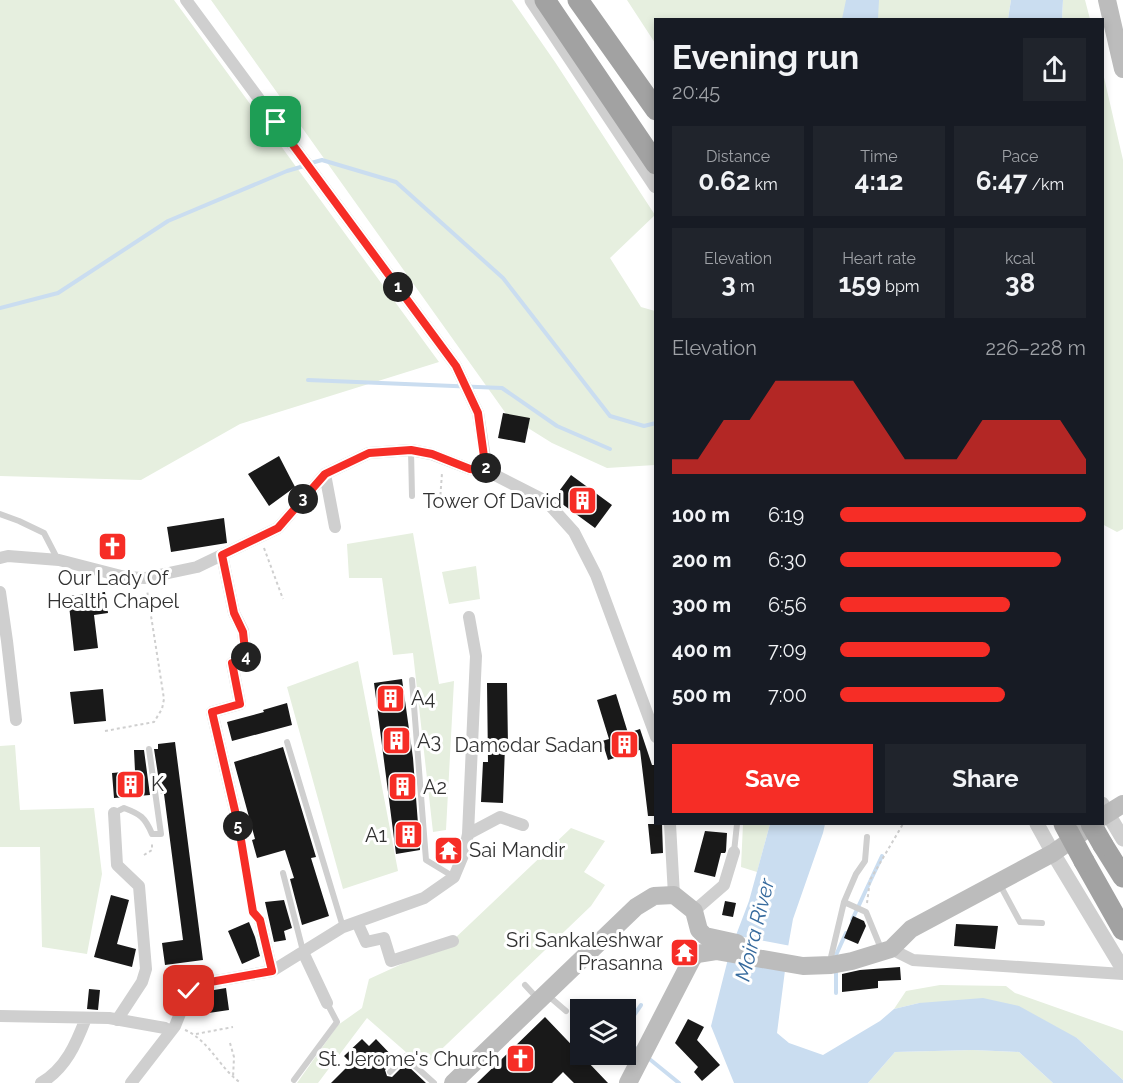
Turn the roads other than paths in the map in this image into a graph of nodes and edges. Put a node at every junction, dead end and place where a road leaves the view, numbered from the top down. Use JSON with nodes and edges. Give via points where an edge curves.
{"nodes":[{"id":1,"x":186,"y":0,"type":"edge"},
{"id":2,"x":532,"y":0,"type":"edge"},
{"id":3,"x":545,"y":0,"type":"edge"},
{"id":4,"x":578,"y":0,"type":"edge"},
{"id":5,"x":1107,"y":0,"type":"edge"},
{"id":6,"x":1123,"y":69,"type":"edge"},
{"id":7,"x":654,"y":107,"type":"edge"},
{"id":8,"x":654,"y":161,"type":"edge"},
{"id":9,"x":654,"y":183,"type":"edge"},
{"id":10,"x":411,"y":450,"type":"junction"},
{"id":11,"x":486,"y":471,"type":"junction"},
{"id":12,"x":325,"y":474,"type":"junction"},
{"id":13,"x":412,"y":496,"type":"dead end"},
{"id":14,"x":0,"y":514,"type":"edge"},
{"id":15,"x":335,"y":527,"type":"dead end"},
{"id":16,"x":222,"y":555,"type":"junction"},
{"id":17,"x":0,"y":558,"type":"edge"},
{"id":18,"x":59,"y":560,"type":"junction"},
{"id":19,"x":0,"y":592,"type":"edge"},
{"id":20,"x":469,"y":617,"type":"dead end"},
{"id":21,"x":412,"y":680,"type":"dead end"},
{"id":22,"x":16,"y":720,"type":"dead end"},
{"id":23,"x":652,"y":720,"type":"edge"},
{"id":24,"x":287,"y":742,"type":"dead end"},
{"id":25,"x":149,"y":749,"type":"dead end"},
{"id":26,"x":114,"y":813,"type":"joint"},
{"id":27,"x":1104,"y":817,"type":"edge"},
{"id":28,"x":523,"y":825,"type":"dead end"},
{"id":29,"x":670,"y":825,"type":"edge"},
{"id":30,"x":737,"y":825,"type":"edge"},
{"id":31,"x":1038,"y":825,"type":"edge"},
{"id":32,"x":1065,"y":825,"type":"edge"},
{"id":33,"x":1089,"y":825,"type":"edge"},
{"id":34,"x":239,"y":828,"type":"road end"},
{"id":35,"x":468,"y":834,"type":"junction"},
{"id":36,"x":867,"y":837,"type":"dead end"},
{"id":37,"x":1113,"y":842,"type":"edge"},
{"id":38,"x":734,"y":852,"type":"joint"},
{"id":39,"x":1053,"y":853,"type":"junction"},
{"id":40,"x":283,"y":873,"type":"dead end"},
{"id":41,"x":454,"y":877,"type":"junction"},
{"id":42,"x":1123,"y":877,"type":"edge"},
{"id":43,"x":999,"y":882,"type":"junction"},
{"id":44,"x":674,"y":895,"type":"junction"},
{"id":45,"x":844,"y":902,"type":"junction"},
{"id":46,"x":694,"y":911,"type":"junction"},
{"id":47,"x":260,"y":920,"type":"road end"},
{"id":48,"x":357,"y":922,"type":"junction"},
{"id":49,"x":1042,"y":923,"type":"dead end"},
{"id":50,"x":343,"y":927,"type":"junction"},
{"id":51,"x":699,"y":930,"type":"junction"},
{"id":52,"x":1123,"y":930,"type":"edge"},
{"id":53,"x":453,"y":941,"type":"dead end"},
{"id":54,"x":716,"y":945,"type":"junction"},
{"id":55,"x":887,"y":950,"type":"junction"},
{"id":56,"x":303,"y":952,"type":"junction"},
{"id":57,"x":831,"y":957,"type":"junction"},
{"id":58,"x":692,"y":959,"type":"junction"},
{"id":59,"x":804,"y":960,"type":"junction"},
{"id":60,"x":852,"y":961,"type":"junction"},
{"id":61,"x":272,"y":971,"type":"junction"},
{"id":62,"x":1123,"y":971,"type":"edge"},
{"id":63,"x":525,"y":985,"type":"dead end"},
{"id":64,"x":540,"y":1000,"type":"junction"},
{"id":65,"x":327,"y":1003,"type":"joint"},
{"id":66,"x":566,"y":1011,"type":"dead end"},
{"id":67,"x":0,"y":1016,"type":"edge"},
{"id":68,"x":86,"y":1018,"type":"junction"},
{"id":69,"x":117,"y":1020,"type":"junction"},
{"id":70,"x":173,"y":1028,"type":"junction"},
{"id":71,"x":390,"y":1072,"type":"dead end"},
{"id":72,"x":294,"y":1080,"type":"dead end"},
{"id":73,"x":42,"y":1083,"type":"edge"},
{"id":74,"x":131,"y":1083,"type":"edge"},
{"id":75,"x":434,"y":1083,"type":"edge"},
{"id":76,"x":453,"y":1083,"type":"edge"},
{"id":77,"x":628,"y":1083,"type":"edge"}],
"edges":[{"from":1,"to":11,"type":"street","via":[[456,366],[478,413]]},
{"from":2,"to":9,"type":"street"},
{"from":3,"to":8,"type":"highway"},
{"from":4,"to":7,"type":"highway"},
{"from":5,"to":6,"type":"main road"},
{"from":10,"to":11,"type":"street"},
{"from":10,"to":12,"type":"street","via":[[369,453]]},
{"from":10,"to":13,"type":"lane"},
{"from":11,"to":23,"type":"street","via":[[546,501],[574,532],[596,576]]},
{"from":12,"to":15,"type":"street"},
{"from":12,"to":16,"type":"street","via":[[278,528]]},
{"from":14,"to":18,"type":"lane","via":[[44,533]]},
{"from":16,"to":18,"type":"street","via":[[196,567],[145,578],[125,577]]},
{"from":16,"to":34,"type":"street","via":[[234,613],[243,632],[246,659],[232,663],[240,704],[212,712]]},
{"from":17,"to":18,"type":"street"},
{"from":19,"to":22,"type":"street"},
{"from":20,"to":35,"type":"street","via":[[476,656]]},
{"from":21,"to":41,"type":"lane","via":[[426,860]]},
{"from":24,"to":50,"type":"lane"},
{"from":25,"to":26,"type":"lane","via":[[160,834],[152,834],[140,814],[123,808]]},
{"from":26,"to":69,"type":"street","via":[[117,865],[140,886],[146,969]]},
{"from":27,"to":37,"type":"highway","bridge":true},
{"from":28,"to":35,"type":"street","via":[[500,817]]},
{"from":29,"to":44,"type":"street"},
{"from":30,"to":38,"type":"lane"},
{"from":31,"to":39,"type":"street"},
{"from":32,"to":52,"type":"highway","bridge":true},
{"from":33,"to":39,"type":"main road"},
{"from":35,"to":41,"type":"street"},
{"from":36,"to":45,"type":"lane","via":[[865,861]]},
{"from":37,"to":42,"type":"highway"},
{"from":38,"to":46,"type":"street","via":[[724,885]]},
{"from":39,"to":43,"type":"main road"},
{"from":39,"to":62,"type":"street"},
{"from":40,"to":56,"type":"lane"},
{"from":41,"to":48,"type":"street","via":[[424,898]]},
{"from":43,"to":49,"type":"lane","via":[[1020,922]]},
{"from":43,"to":55,"type":"main road","via":[[911,928]]},
{"from":44,"to":46,"type":"main road"},
{"from":44,"to":64,"type":"main road","via":[[654,896],[636,907]]},
{"from":45,"to":55,"type":"lane","via":[[866,912]]},
{"from":45,"to":57,"type":"lane"},
{"from":46,"to":51,"type":"main road"},
{"from":47,"to":61,"type":"street"},
{"from":48,"to":50,"type":"street"},
{"from":48,"to":53,"type":"street","via":[[366,942],[384,938],[391,961]]},
{"from":50,"to":56,"type":"street"},
{"from":51,"to":54,"type":"main road"},
{"from":51,"to":58,"type":"main road"},
{"from":54,"to":58,"type":"main road"},
{"from":54,"to":59,"type":"main road"},
{"from":55,"to":60,"type":"main road"},
{"from":55,"to":62,"type":"street","via":[[913,960]]},
{"from":56,"to":61,"type":"street"},
{"from":56,"to":65,"type":"street"},
{"from":57,"to":59,"type":"main road"},
{"from":57,"to":60,"type":"main road"},
{"from":58,"to":77,"type":"main road"},
{"from":59,"to":60,"type":"main road","via":[[831,965]]},
{"from":61,"to":70,"type":"street","via":[[199,984],[189,991]]},
{"from":63,"to":64,"type":"lane"},
{"from":64,"to":66,"type":"lane","via":[[552,999]]},
{"from":64,"to":76,"type":"main road"},
{"from":65,"to":72,"type":"lane","via":[[337,1022]]},
{"from":67,"to":68,"type":"street"},
{"from":68,"to":69,"type":"street"},
{"from":68,"to":73,"type":"street","via":[[64,1064]]},
{"from":69,"to":70,"type":"street"},
{"from":70,"to":74,"type":"street"},
{"from":71,"to":75,"type":"lane","via":[[406,1056]]}]}
